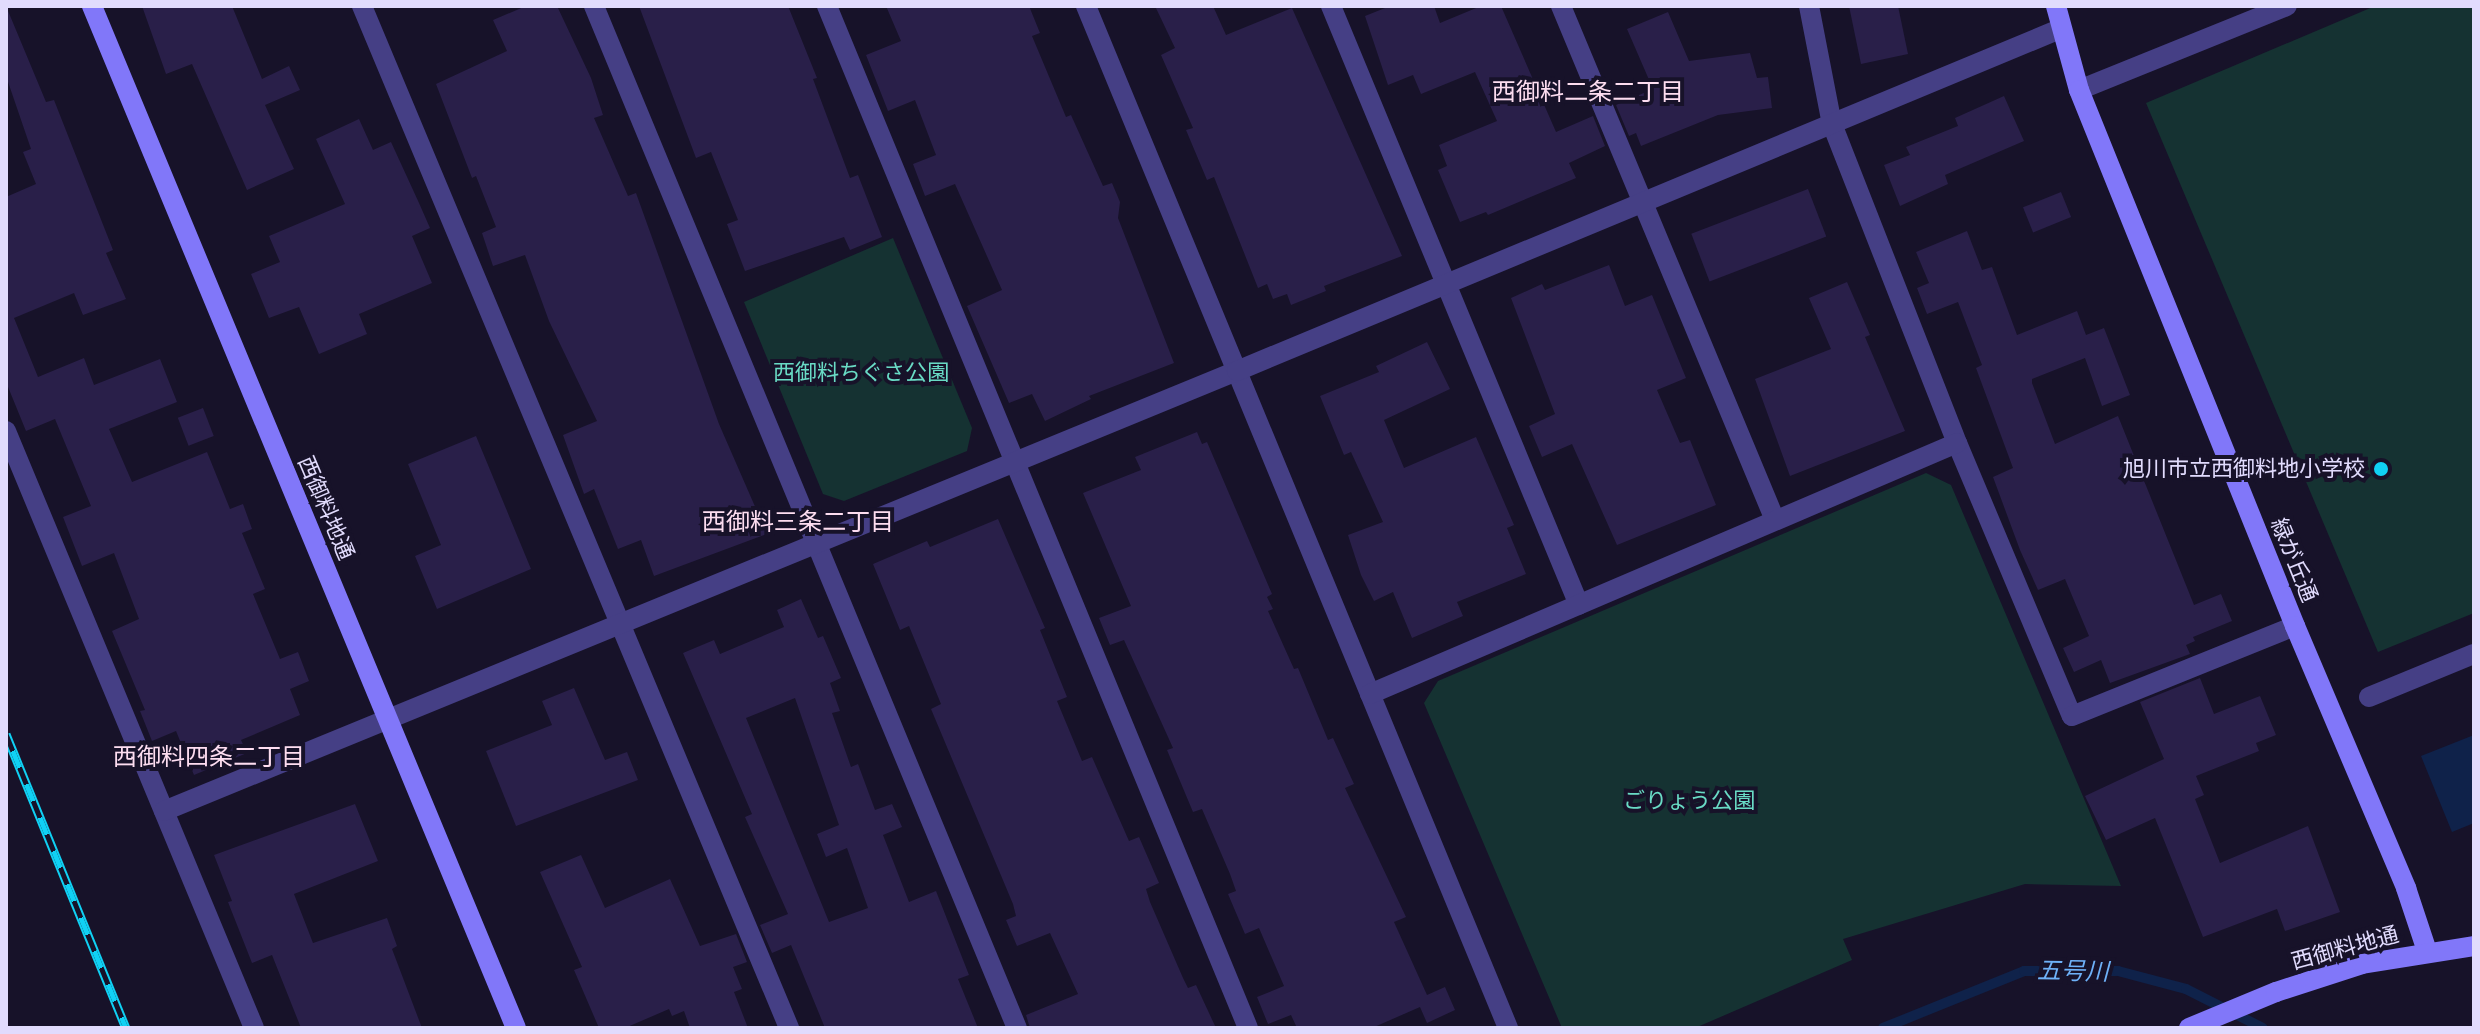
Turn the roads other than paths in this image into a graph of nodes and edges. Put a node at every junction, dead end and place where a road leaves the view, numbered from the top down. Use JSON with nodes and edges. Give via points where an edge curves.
{"nodes":[{"id":1,"x":92,"y":6,"type":"edge"},
{"id":2,"x":362,"y":6,"type":"edge"},
{"id":3,"x":594,"y":6,"type":"edge"},
{"id":4,"x":827,"y":6,"type":"edge"},
{"id":5,"x":1086,"y":6,"type":"edge"},
{"id":6,"x":1331,"y":6,"type":"edge"},
{"id":7,"x":1561,"y":6,"type":"edge"},
{"id":8,"x":1809,"y":6,"type":"edge"},
{"id":9,"x":2056,"y":6,"type":"edge"},
{"id":10,"x":2287,"y":6,"type":"edge"},
{"id":11,"x":2060,"y":29,"type":"junction"},
{"id":12,"x":2079,"y":90,"type":"junction"},
{"id":13,"x":1832,"y":124,"type":"junction"},
{"id":14,"x":1643,"y":203,"type":"junction"},
{"id":15,"x":1447,"y":284,"type":"junction"},
{"id":16,"x":1237,"y":371,"type":"junction"},
{"id":17,"x":6,"y":431,"type":"edge"},
{"id":18,"x":1957,"y":443,"type":"junction"},
{"id":19,"x":1015,"y":462,"type":"junction"},
{"id":20,"x":1775,"y":520,"type":"junction"},
{"id":21,"x":817,"y":544,"type":"junction"},
{"id":22,"x":1579,"y":605,"type":"junction"},
{"id":23,"x":620,"y":624,"type":"junction"},
{"id":24,"x":2295,"y":626,"type":"junction"},
{"id":25,"x":2474,"y":654,"type":"edge"},
{"id":26,"x":1370,"y":694,"type":"junction"},
{"id":27,"x":2369,"y":697,"type":"dead end"},
{"id":28,"x":388,"y":719,"type":"junction"},
{"id":29,"x":164,"y":811,"type":"junction"},
{"id":30,"x":2474,"y":946,"type":"edge"},
{"id":31,"x":2427,"y":951,"type":"junction"},
{"id":32,"x":254,"y":1028,"type":"edge"},
{"id":33,"x":516,"y":1028,"type":"edge"},
{"id":34,"x":789,"y":1028,"type":"edge"},
{"id":35,"x":1017,"y":1028,"type":"edge"},
{"id":36,"x":1248,"y":1028,"type":"edge"},
{"id":37,"x":1508,"y":1028,"type":"edge"},
{"id":38,"x":2189,"y":1028,"type":"edge"}],
"edges":[{"from":1,"to":28,"type":"street","name":"西御料地通"},
{"from":2,"to":23,"type":"street"},
{"from":3,"to":21,"type":"street"},
{"from":4,"to":19,"type":"street"},
{"from":5,"to":16,"type":"street"},
{"from":6,"to":15,"type":"street"},
{"from":7,"to":14,"type":"street"},
{"from":8,"to":13,"type":"street"},
{"from":9,"to":11,"type":"street","name":"緑が丘通"},
{"from":10,"to":12,"type":"street"},
{"from":11,"to":12,"type":"street","name":"緑が丘通"},
{"from":11,"to":13,"type":"street"},
{"from":12,"to":24,"type":"street","name":"緑が丘通"},
{"from":13,"to":14,"type":"street"},
{"from":13,"to":18,"type":"street"},
{"from":14,"to":15,"type":"street"},
{"from":14,"to":20,"type":"street"},
{"from":15,"to":16,"type":"street"},
{"from":15,"to":22,"type":"street"},
{"from":16,"to":19,"type":"street"},
{"from":16,"to":26,"type":"street"},
{"from":17,"to":29,"type":"street"},
{"from":18,"to":20,"type":"street"},
{"from":18,"to":24,"type":"street","via":[[2072,716]]},
{"from":19,"to":21,"type":"street"},
{"from":19,"to":36,"type":"street"},
{"from":20,"to":22,"type":"street"},
{"from":21,"to":23,"type":"street"},
{"from":21,"to":35,"type":"street"},
{"from":22,"to":26,"type":"street"},
{"from":23,"to":28,"type":"street"},
{"from":23,"to":34,"type":"street"},
{"from":24,"to":31,"type":"street","name":"緑が丘通","via":[[2406,888]]},
{"from":25,"to":27,"type":"street"},
{"from":26,"to":37,"type":"street"},
{"from":28,"to":29,"type":"street"},
{"from":28,"to":33,"type":"street","name":"西御料地通"},
{"from":29,"to":32,"type":"street"},
{"from":30,"to":31,"type":"street","name":"西御料地通"},
{"from":31,"to":38,"type":"street","name":"西御料地通","via":[[2362,964]]}]}
